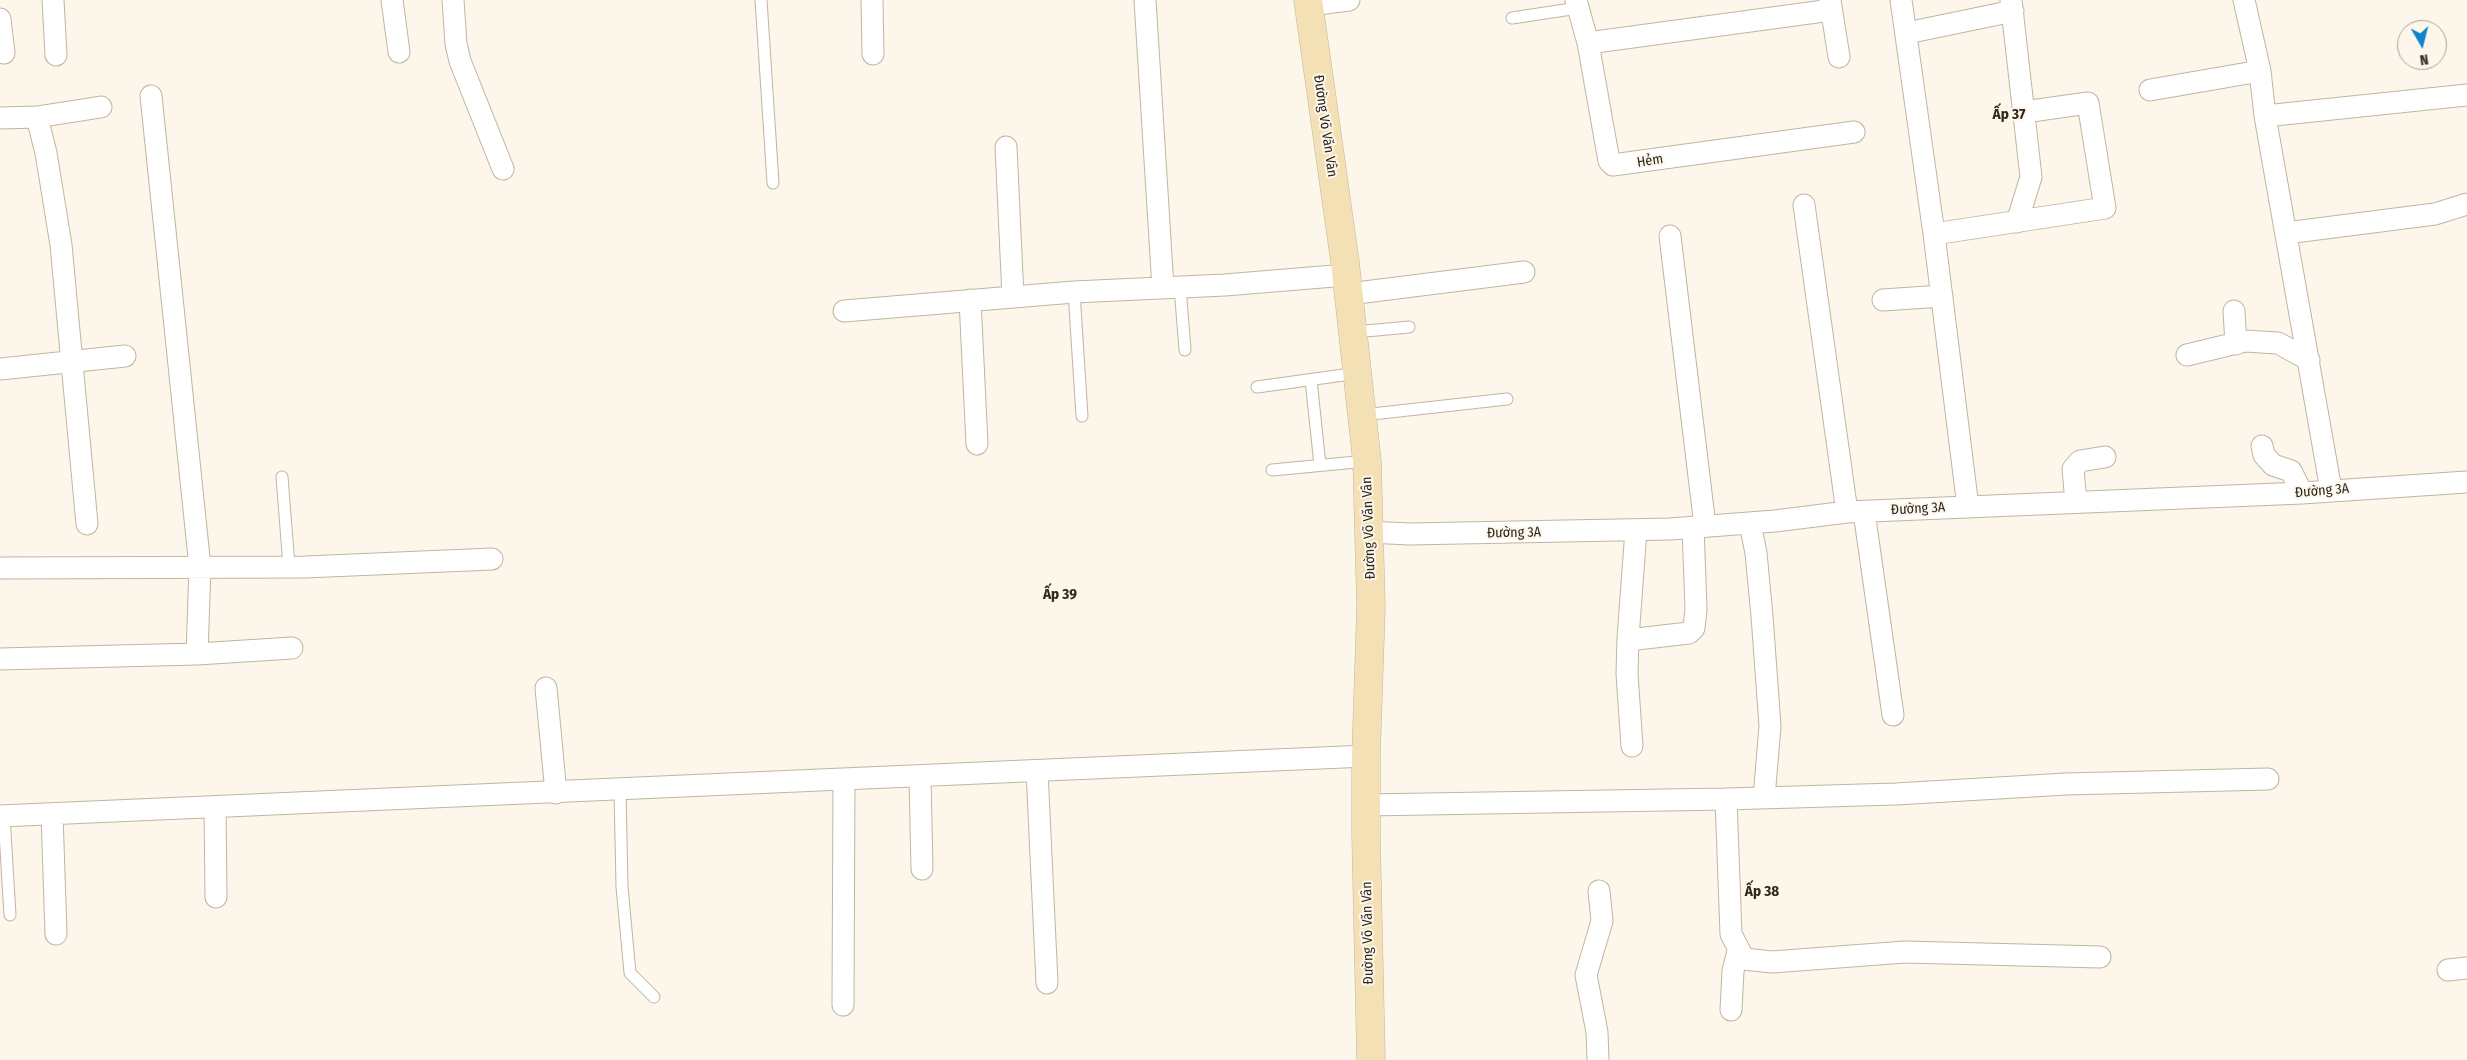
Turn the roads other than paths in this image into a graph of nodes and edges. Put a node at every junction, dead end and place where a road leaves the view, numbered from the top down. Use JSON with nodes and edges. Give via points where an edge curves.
{"nodes":[{"id":1,"x":53,"y":0,"type":"edge"},
{"id":2,"x":392,"y":0,"type":"edge"},
{"id":3,"x":453,"y":0,"type":"edge"},
{"id":4,"x":761,"y":0,"type":"edge"},
{"id":5,"x":872,"y":0,"type":"edge"},
{"id":6,"x":1145,"y":0,"type":"edge"},
{"id":7,"x":1349,"y":0,"type":"edge"},
{"id":8,"x":1901,"y":0,"type":"edge"},
{"id":9,"x":2244,"y":0,"type":"edge"},
{"id":10,"x":1309,"y":2,"type":"edge"},
{"id":11,"x":1577,"y":4,"type":"edge"},
{"id":12,"x":1831,"y":5,"type":"edge"},
{"id":13,"x":2012,"y":5,"type":"edge"},
{"id":14,"x":1512,"y":18,"type":"dead end"},
{"id":15,"x":0,"y":19,"type":"edge"},
{"id":16,"x":1907,"y":33,"type":"junction"},
{"id":17,"x":1588,"y":43,"type":"junction"},
{"id":18,"x":399,"y":52,"type":"dead end"},
{"id":19,"x":4,"y":53,"type":"dead end"},
{"id":20,"x":873,"y":54,"type":"dead end"},
{"id":21,"x":56,"y":55,"type":"dead end"},
{"id":22,"x":1839,"y":57,"type":"dead end"},
{"id":23,"x":2260,"y":71,"type":"junction"},
{"id":24,"x":2150,"y":90,"type":"dead end"},
{"id":25,"x":2467,"y":95,"type":"edge"},
{"id":26,"x":151,"y":96,"type":"dead end"},
{"id":27,"x":100,"y":107,"type":"dead end"},
{"id":28,"x":2024,"y":112,"type":"junction"},
{"id":29,"x":2265,"y":116,"type":"junction"},
{"id":30,"x":37,"y":117,"type":"junction"},
{"id":31,"x":0,"y":118,"type":"edge"},
{"id":32,"x":1854,"y":132,"type":"dead end"},
{"id":33,"x":1006,"y":147,"type":"dead end"},
{"id":34,"x":503,"y":169,"type":"dead end"},
{"id":35,"x":774,"y":183,"type":"dead end"},
{"id":36,"x":2467,"y":204,"type":"edge"},
{"id":37,"x":1804,"y":205,"type":"dead end"},
{"id":38,"x":2017,"y":222,"type":"junction"},
{"id":39,"x":2286,"y":233,"type":"junction"},
{"id":40,"x":1934,"y":234,"type":"junction"},
{"id":41,"x":1670,"y":236,"type":"dead end"},
{"id":42,"x":1524,"y":272,"type":"dead end"},
{"id":43,"x":1348,"y":284,"type":"junction"},
{"id":44,"x":1172,"y":287,"type":"junction"},
{"id":45,"x":1074,"y":292,"type":"junction"},
{"id":46,"x":1942,"y":296,"type":"junction"},
{"id":47,"x":1013,"y":297,"type":"junction"},
{"id":48,"x":970,"y":300,"type":"junction"},
{"id":49,"x":1883,"y":300,"type":"dead end"},
{"id":50,"x":844,"y":311,"type":"dead end"},
{"id":51,"x":2234,"y":311,"type":"dead end"},
{"id":52,"x":1409,"y":327,"type":"dead end"},
{"id":53,"x":1353,"y":330,"type":"junction"},
{"id":54,"x":2236,"y":344,"type":"junction"},
{"id":55,"x":1185,"y":350,"type":"dead end"},
{"id":56,"x":2187,"y":355,"type":"dead end"},
{"id":57,"x":125,"y":356,"type":"dead end"},
{"id":58,"x":2309,"y":360,"type":"junction"},
{"id":59,"x":73,"y":361,"type":"junction"},
{"id":60,"x":0,"y":369,"type":"edge"},
{"id":61,"x":1358,"y":373,"type":"junction"},
{"id":62,"x":1310,"y":380,"type":"junction"},
{"id":63,"x":1257,"y":387,"type":"dead end"},
{"id":64,"x":1507,"y":398,"type":"dead end"},
{"id":65,"x":1363,"y":415,"type":"junction"},
{"id":66,"x":1082,"y":416,"type":"dead end"},
{"id":67,"x":977,"y":444,"type":"dead end"},
{"id":68,"x":2262,"y":446,"type":"dead end"},
{"id":69,"x":2105,"y":457,"type":"dead end"},
{"id":70,"x":1367,"y":461,"type":"junction"},
{"id":71,"x":1320,"y":465,"type":"junction"},
{"id":72,"x":1272,"y":470,"type":"dead end"},
{"id":73,"x":282,"y":477,"type":"dead end"},
{"id":74,"x":2467,"y":482,"type":"edge"},
{"id":75,"x":2331,"y":490,"type":"junction"},
{"id":76,"x":2302,"y":493,"type":"junction"},
{"id":77,"x":2076,"y":502,"type":"junction"},
{"id":78,"x":1968,"y":507,"type":"junction"},
{"id":79,"x":1856,"y":512,"type":"junction"},
{"id":80,"x":1750,"y":523,"type":"junction"},
{"id":81,"x":87,"y":524,"type":"dead end"},
{"id":82,"x":1699,"y":527,"type":"junction"},
{"id":83,"x":1636,"y":530,"type":"junction"},
{"id":84,"x":1369,"y":532,"type":"junction"},
{"id":85,"x":492,"y":559,"type":"dead end"},
{"id":86,"x":290,"y":566,"type":"junction"},
{"id":87,"x":200,"y":567,"type":"junction"},
{"id":88,"x":0,"y":568,"type":"edge"},
{"id":89,"x":1628,"y":640,"type":"junction"},
{"id":90,"x":292,"y":648,"type":"dead end"},
{"id":91,"x":197,"y":654,"type":"junction"},
{"id":92,"x":0,"y":659,"type":"edge"},
{"id":93,"x":546,"y":688,"type":"dead end"},
{"id":94,"x":1893,"y":715,"type":"dead end"},
{"id":95,"x":1632,"y":746,"type":"dead end"},
{"id":96,"x":1366,"y":756,"type":"junction"},
{"id":97,"x":1037,"y":771,"type":"junction"},
{"id":98,"x":920,"y":776,"type":"junction"},
{"id":99,"x":2268,"y":779,"type":"dead end"},
{"id":100,"x":844,"y":780,"type":"junction"},
{"id":101,"x":620,"y":790,"type":"junction"},
{"id":102,"x":556,"y":793,"type":"junction"},
{"id":103,"x":1764,"y":798,"type":"junction"},
{"id":104,"x":1726,"y":799,"type":"junction"},
{"id":105,"x":1366,"y":805,"type":"junction"},
{"id":106,"x":215,"y":807,"type":"junction"},
{"id":107,"x":52,"y":814,"type":"junction"},
{"id":108,"x":2,"y":816,"type":"edge"},
{"id":109,"x":922,"y":869,"type":"dead end"},
{"id":110,"x":1599,"y":891,"type":"dead end"},
{"id":111,"x":216,"y":897,"type":"dead end"},
{"id":112,"x":10,"y":915,"type":"dead end"},
{"id":113,"x":56,"y":934,"type":"dead end"},
{"id":114,"x":1738,"y":951,"type":"junction"},
{"id":115,"x":2100,"y":957,"type":"dead end"},
{"id":116,"x":1047,"y":984,"type":"dead end"},
{"id":117,"x":654,"y":997,"type":"dead end"},
{"id":118,"x":842,"y":1005,"type":"dead end"},
{"id":119,"x":1731,"y":1010,"type":"dead end"},
{"id":120,"x":1370,"y":1060,"type":"edge"},
{"id":121,"x":1598,"y":1060,"type":"edge"}],
"edges":[{"from":1,"to":21,"type":"street"},
{"from":2,"to":18,"type":"street"},
{"from":3,"to":34,"type":"street","via":[[460,62]]},
{"from":4,"to":35,"type":"lane"},
{"from":5,"to":20,"type":"street"},
{"from":6,"to":44,"type":"street"},
{"from":7,"to":10,"type":"street"},
{"from":8,"to":16,"type":"street"},
{"from":9,"to":23,"type":"street"},
{"from":10,"to":43,"type":"street","name":"Đường Võ Văn Vân"},
{"from":11,"to":14,"type":"lane"},
{"from":11,"to":17,"type":"street","name":"Hẻm"},
{"from":12,"to":17,"type":"street"},
{"from":12,"to":22,"type":"street"},
{"from":13,"to":16,"type":"street"},
{"from":13,"to":28,"type":"street"},
{"from":15,"to":19,"type":"street"},
{"from":16,"to":40,"type":"street"},
{"from":17,"to":32,"type":"street","name":"Hẻm","via":[[1609,161],[1613,165]]},
{"from":23,"to":24,"type":"street"},
{"from":23,"to":29,"type":"street"},
{"from":25,"to":29,"type":"street"},
{"from":26,"to":87,"type":"street"},
{"from":27,"to":30,"type":"street"},
{"from":28,"to":38,"type":"street","via":[[2031,177]]},
{"from":28,"to":38,"type":"street","via":[[2088,103],[2105,208]]},
{"from":29,"to":39,"type":"street"},
{"from":30,"to":31,"type":"street"},
{"from":30,"to":59,"type":"street","via":[[60,245]]},
{"from":33,"to":47,"type":"street"},
{"from":36,"to":39,"type":"street","via":[[2435,214]]},
{"from":37,"to":79,"type":"street"},
{"from":38,"to":40,"type":"street"},
{"from":39,"to":58,"type":"street"},
{"from":40,"to":46,"type":"street"},
{"from":41,"to":82,"type":"street"},
{"from":42,"to":43,"type":"street"},
{"from":43,"to":44,"type":"street"},
{"from":43,"to":53,"type":"street","name":"Đường Võ Văn Vân"},
{"from":44,"to":45,"type":"street"},
{"from":44,"to":55,"type":"lane"},
{"from":45,"to":47,"type":"street"},
{"from":45,"to":66,"type":"lane"},
{"from":46,"to":49,"type":"street"},
{"from":46,"to":78,"type":"street"},
{"from":47,"to":48,"type":"street"},
{"from":48,"to":50,"type":"street"},
{"from":48,"to":67,"type":"street"},
{"from":51,"to":54,"type":"street"},
{"from":52,"to":53,"type":"lane"},
{"from":53,"to":61,"type":"street","name":"Đường Võ Văn Vân"},
{"from":54,"to":56,"type":"street"},
{"from":54,"to":58,"type":"street","via":[[2245,341],[2278,343]]},
{"from":57,"to":59,"type":"street"},
{"from":58,"to":75,"type":"street"},
{"from":59,"to":60,"type":"street"},
{"from":59,"to":81,"type":"street"},
{"from":61,"to":62,"type":"lane"},
{"from":61,"to":65,"type":"street","name":"Đường Võ Văn Vân"},
{"from":62,"to":63,"type":"lane"},
{"from":62,"to":71,"type":"lane"},
{"from":64,"to":65,"type":"lane"},
{"from":65,"to":70,"type":"street","name":"Đường Võ Văn Vân"},
{"from":68,"to":76,"type":"street","via":[[2273,466],[2291,471]]},
{"from":69,"to":77,"type":"street","via":[[2080,461],[2073,468]]},
{"from":70,"to":71,"type":"lane"},
{"from":70,"to":84,"type":"street","name":"Đường Võ Văn Vân"},
{"from":71,"to":72,"type":"lane"},
{"from":73,"to":86,"type":"lane"},
{"from":74,"to":75,"type":"street","name":"Đường 3A"},
{"from":75,"to":76,"type":"street","name":"Đường 3A"},
{"from":76,"to":77,"type":"street","name":"Đường 3A"},
{"from":77,"to":78,"type":"street","name":"Đường 3A"},
{"from":78,"to":79,"type":"street","name":"Đường 3A"},
{"from":79,"to":80,"type":"street","name":"Đường 3A"},
{"from":79,"to":94,"type":"street"},
{"from":80,"to":82,"type":"street","name":"Đường 3A"},
{"from":80,"to":103,"type":"street","via":[[1756,553],[1770,726]]},
{"from":82,"to":83,"type":"street","name":"Đường 3A"},
{"from":82,"to":89,"type":"street","via":[[1694,628],[1689,634]]},
{"from":83,"to":84,"type":"street","name":"Đường 3A"},
{"from":83,"to":89,"type":"street"},
{"from":84,"to":96,"type":"street","name":"Đường Võ Văn Vân","via":[[1371,608]]},
{"from":85,"to":86,"type":"street"},
{"from":86,"to":87,"type":"street"},
{"from":87,"to":88,"type":"street"},
{"from":87,"to":91,"type":"street"},
{"from":89,"to":95,"type":"street"},
{"from":90,"to":91,"type":"street"},
{"from":91,"to":92,"type":"street"},
{"from":93,"to":102,"type":"street"},
{"from":96,"to":97,"type":"street"},
{"from":96,"to":105,"type":"street","name":"Đường Võ Văn Vân"},
{"from":97,"to":98,"type":"street"},
{"from":97,"to":116,"type":"street"},
{"from":98,"to":100,"type":"street"},
{"from":98,"to":109,"type":"street"},
{"from":99,"to":103,"type":"street"},
{"from":100,"to":101,"type":"street"},
{"from":100,"to":118,"type":"street"},
{"from":101,"to":102,"type":"street"},
{"from":101,"to":117,"type":"lane","via":[[622,887],[630,973]]},
{"from":102,"to":106,"type":"street"},
{"from":103,"to":104,"type":"street"},
{"from":104,"to":105,"type":"street"},
{"from":104,"to":114,"type":"street","via":[[1731,934]]},
{"from":105,"to":120,"type":"street","name":"Đường Võ Văn Vân"},
{"from":106,"to":107,"type":"street"},
{"from":106,"to":111,"type":"street"},
{"from":107,"to":108,"type":"street"},
{"from":107,"to":113,"type":"street"},
{"from":108,"to":112,"type":"lane"},
{"from":110,"to":121,"type":"street","via":[[1602,921],[1586,975],[1597,1032]]},
{"from":114,"to":115,"type":"street","via":[[1744,959],[1772,962],[1905,952]]},
{"from":114,"to":119,"type":"street","via":[[1733,971]]}]}
